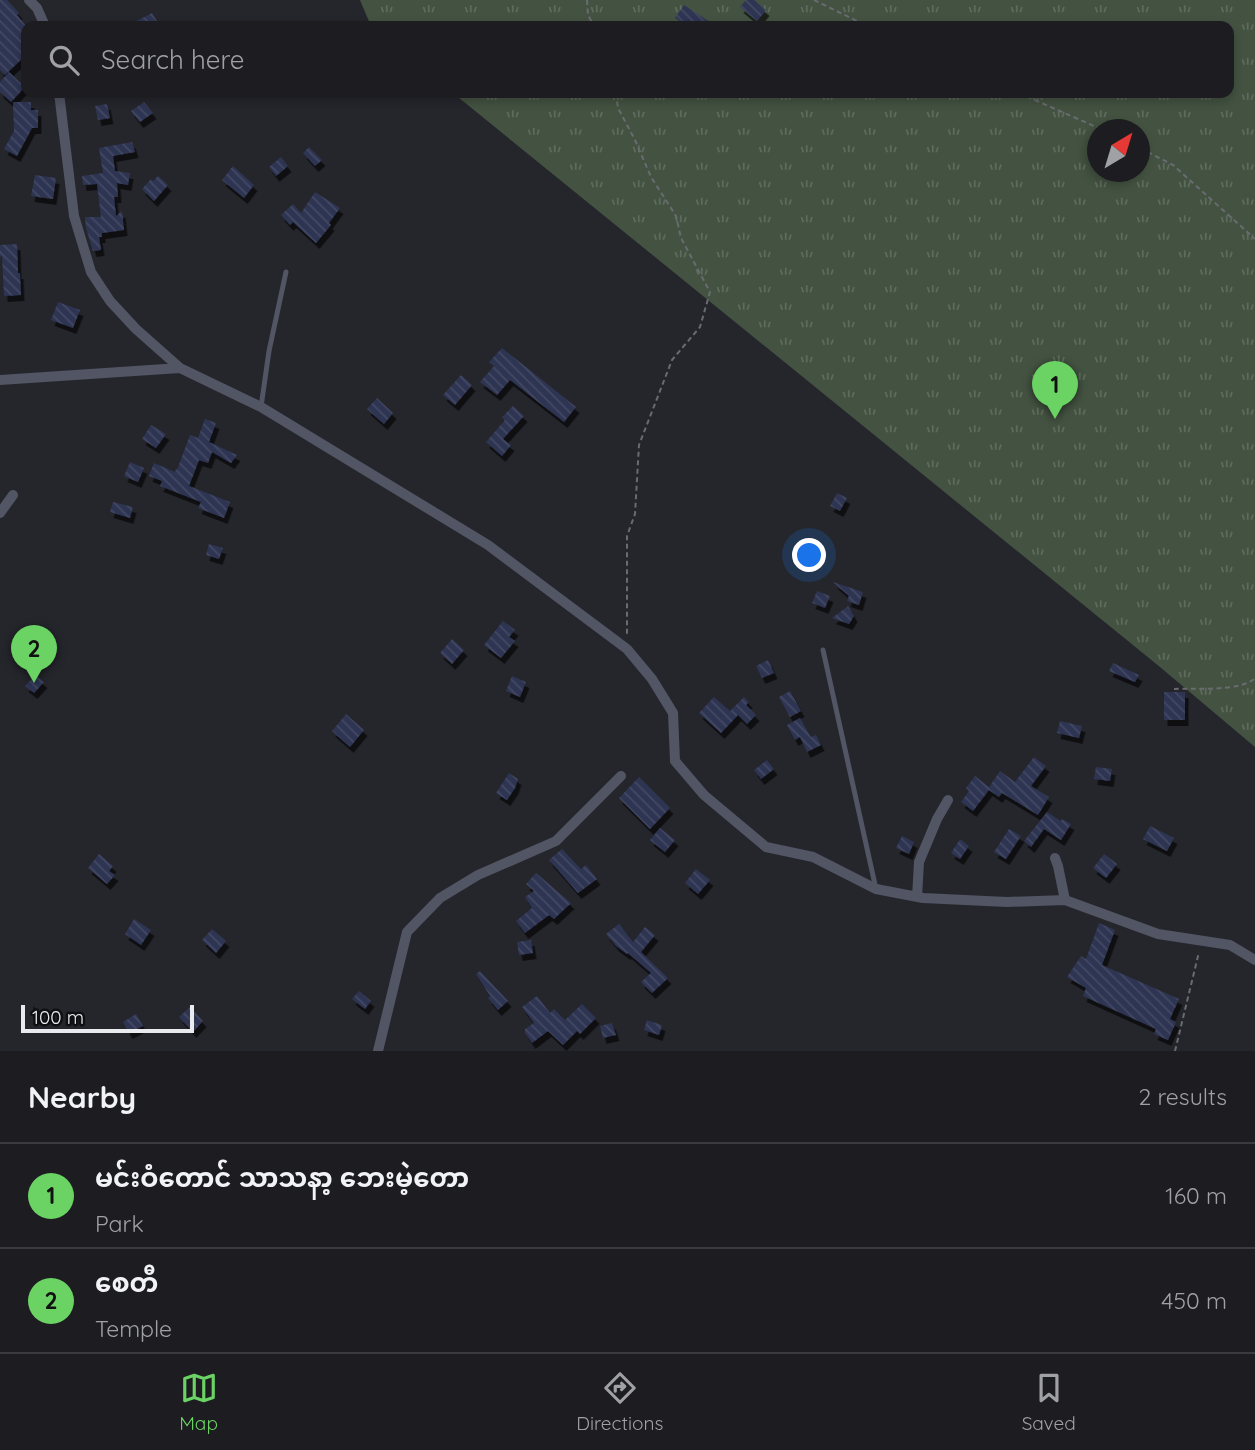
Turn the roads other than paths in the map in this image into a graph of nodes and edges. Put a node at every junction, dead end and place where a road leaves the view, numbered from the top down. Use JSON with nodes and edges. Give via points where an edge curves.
{"nodes":[{"id":1,"x":29,"y":0,"type":"edge"},
{"id":2,"x":43,"y":21,"type":"edge"},
{"id":3,"x":60,"y":98,"type":"edge"},
{"id":4,"x":286,"y":272,"type":"dead end"},
{"id":5,"x":180,"y":368,"type":"junction"},
{"id":6,"x":0,"y":380,"type":"edge"},
{"id":7,"x":261,"y":407,"type":"junction"},
{"id":8,"x":13,"y":495,"type":"dead end"},
{"id":9,"x":0,"y":513,"type":"edge"},
{"id":10,"x":823,"y":650,"type":"dead end"},
{"id":11,"x":621,"y":776,"type":"dead end"},
{"id":12,"x":948,"y":800,"type":"dead end"},
{"id":13,"x":1055,"y":858,"type":"dead end"},
{"id":14,"x":876,"y":889,"type":"junction"},
{"id":15,"x":917,"y":897,"type":"junction"},
{"id":16,"x":1065,"y":900,"type":"junction"},
{"id":17,"x":1255,"y":960,"type":"edge"},
{"id":18,"x":378,"y":1051,"type":"edge"}],
"edges":[{"from":1,"to":2,"type":"street"},
{"from":3,"to":5,"type":"street","via":[[74,216],[91,272],[110,301]]},
{"from":4,"to":7,"type":"lane"},
{"from":5,"to":6,"type":"street"},
{"from":5,"to":7,"type":"street"},
{"from":7,"to":14,"type":"street","via":[[488,545],[626,649],[673,713],[675,761],[704,795],[766,847],[813,857]]},
{"from":8,"to":9,"type":"street"},
{"from":10,"to":14,"type":"lane"},
{"from":11,"to":18,"type":"street","via":[[556,841],[478,875],[440,898],[407,932]]},
{"from":12,"to":15,"type":"street","via":[[919,862]]},
{"from":13,"to":16,"type":"street"},
{"from":14,"to":15,"type":"street"},
{"from":15,"to":16,"type":"street"},
{"from":16,"to":17,"type":"street","via":[[1158,934],[1230,945]]}]}
